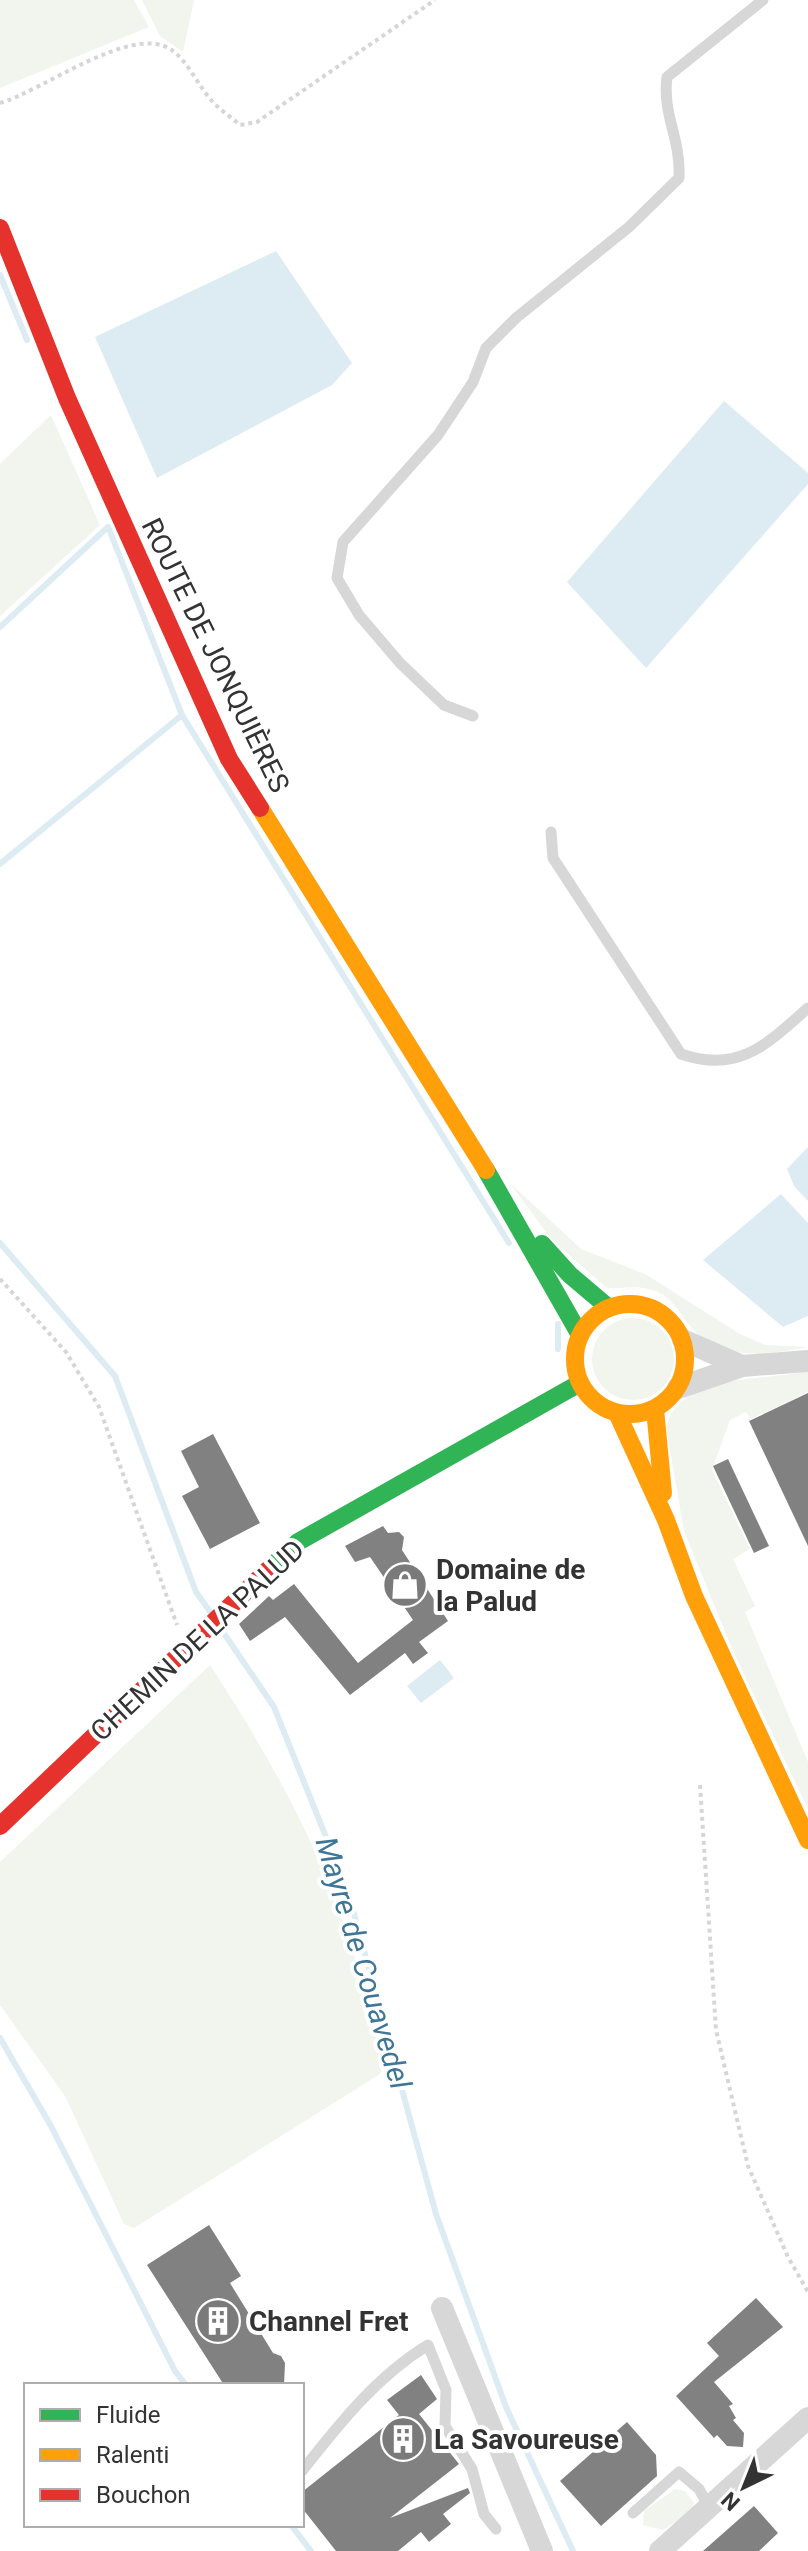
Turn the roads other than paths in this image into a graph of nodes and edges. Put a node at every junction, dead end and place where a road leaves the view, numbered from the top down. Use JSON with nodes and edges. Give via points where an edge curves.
{"nodes":[{"id":1,"x":763,"y":0,"type":"edge"},
{"id":2,"x":0,"y":228,"type":"edge"},
{"id":3,"x":473,"y":716,"type":"dead end"},
{"id":4,"x":551,"y":832,"type":"dead end"},
{"id":5,"x":808,"y":1008,"type":"edge"},
{"id":6,"x":506,"y":1203,"type":"junction"},
{"id":7,"x":609,"y":1308,"type":"junction"},
{"id":8,"x":580,"y":1335,"type":"junction"},
{"id":9,"x":683,"y":1340,"type":"junction"},
{"id":10,"x":808,"y":1361,"type":"edge"},
{"id":11,"x":742,"y":1366,"type":"junction"},
{"id":12,"x":580,"y":1383,"type":"junction"},
{"id":13,"x":678,"y":1388,"type":"junction"},
{"id":14,"x":655,"y":1409,"type":"junction"},
{"id":15,"x":617,"y":1413,"type":"junction"},
{"id":16,"x":666,"y":1520,"type":"junction"},
{"id":17,"x":0,"y":1826,"type":"edge"},
{"id":18,"x":808,"y":1840,"type":"edge"},
{"id":19,"x":442,"y":2308,"type":"dead end"},
{"id":20,"x":808,"y":2418,"type":"edge"},
{"id":21,"x":304,"y":2468,"type":"edge"},
{"id":22,"x":709,"y":2507,"type":"junction"},
{"id":23,"x":633,"y":2513,"type":"dead end"},
{"id":24,"x":496,"y":2529,"type":"dead end"},
{"id":25,"x":542,"y":2551,"type":"edge"},
{"id":26,"x":660,"y":2551,"type":"edge"}],
"edges":[{"from":1,"to":3,"type":"lane","via":[[667,77],[664,101],[680,149],[679,178],[486,348],[473,382],[438,435],[343,542],[337,578],[359,615],[444,705]]},
{"from":2,"to":6,"type":"main road","name":"ROUTE DE JONQUIÈRES","via":[[73,411],[229,759]]},
{"from":4,"to":5,"type":"lane","via":[[553,858],[681,1054],[707,1063],[744,1056]]},
{"from":6,"to":7,"type":"main road","name":"ROUTE DE JONQUIÈRES","via":[[570,1275]]},
{"from":6,"to":8,"type":"main road","name":"ROUTE DE JONQUIÈRES"},
{"from":7,"to":8,"type":"main road"},
{"from":7,"to":9,"type":"main road","via":[[653,1308]]},
{"from":8,"to":12,"type":"main road","via":[[575,1359]]},
{"from":9,"to":11,"type":"street"},
{"from":9,"to":13,"type":"main road","via":[[686,1356]]},
{"from":10,"to":11,"type":"street"},
{"from":11,"to":13,"type":"street"},
{"from":12,"to":15,"type":"main road","via":[[591,1398]]},
{"from":12,"to":17,"type":"main road","name":"CHEMIN DE LA PALUD","via":[[298,1542]]},
{"from":13,"to":14,"type":"main road"},
{"from":14,"to":15,"type":"main road"},
{"from":14,"to":16,"type":"main road"},
{"from":15,"to":16,"type":"main road"},
{"from":16,"to":18,"type":"main road","via":[[694,1596]]},
{"from":19,"to":25,"type":"street"},
{"from":20,"to":22,"type":"street"},
{"from":21,"to":24,"type":"lane","via":[[399,2362],[428,2345],[446,2390],[445,2426],[472,2469],[484,2514]]},
{"from":22,"to":23,"type":"lane","via":[[699,2489],[679,2472]]},
{"from":22,"to":26,"type":"street"}]}
